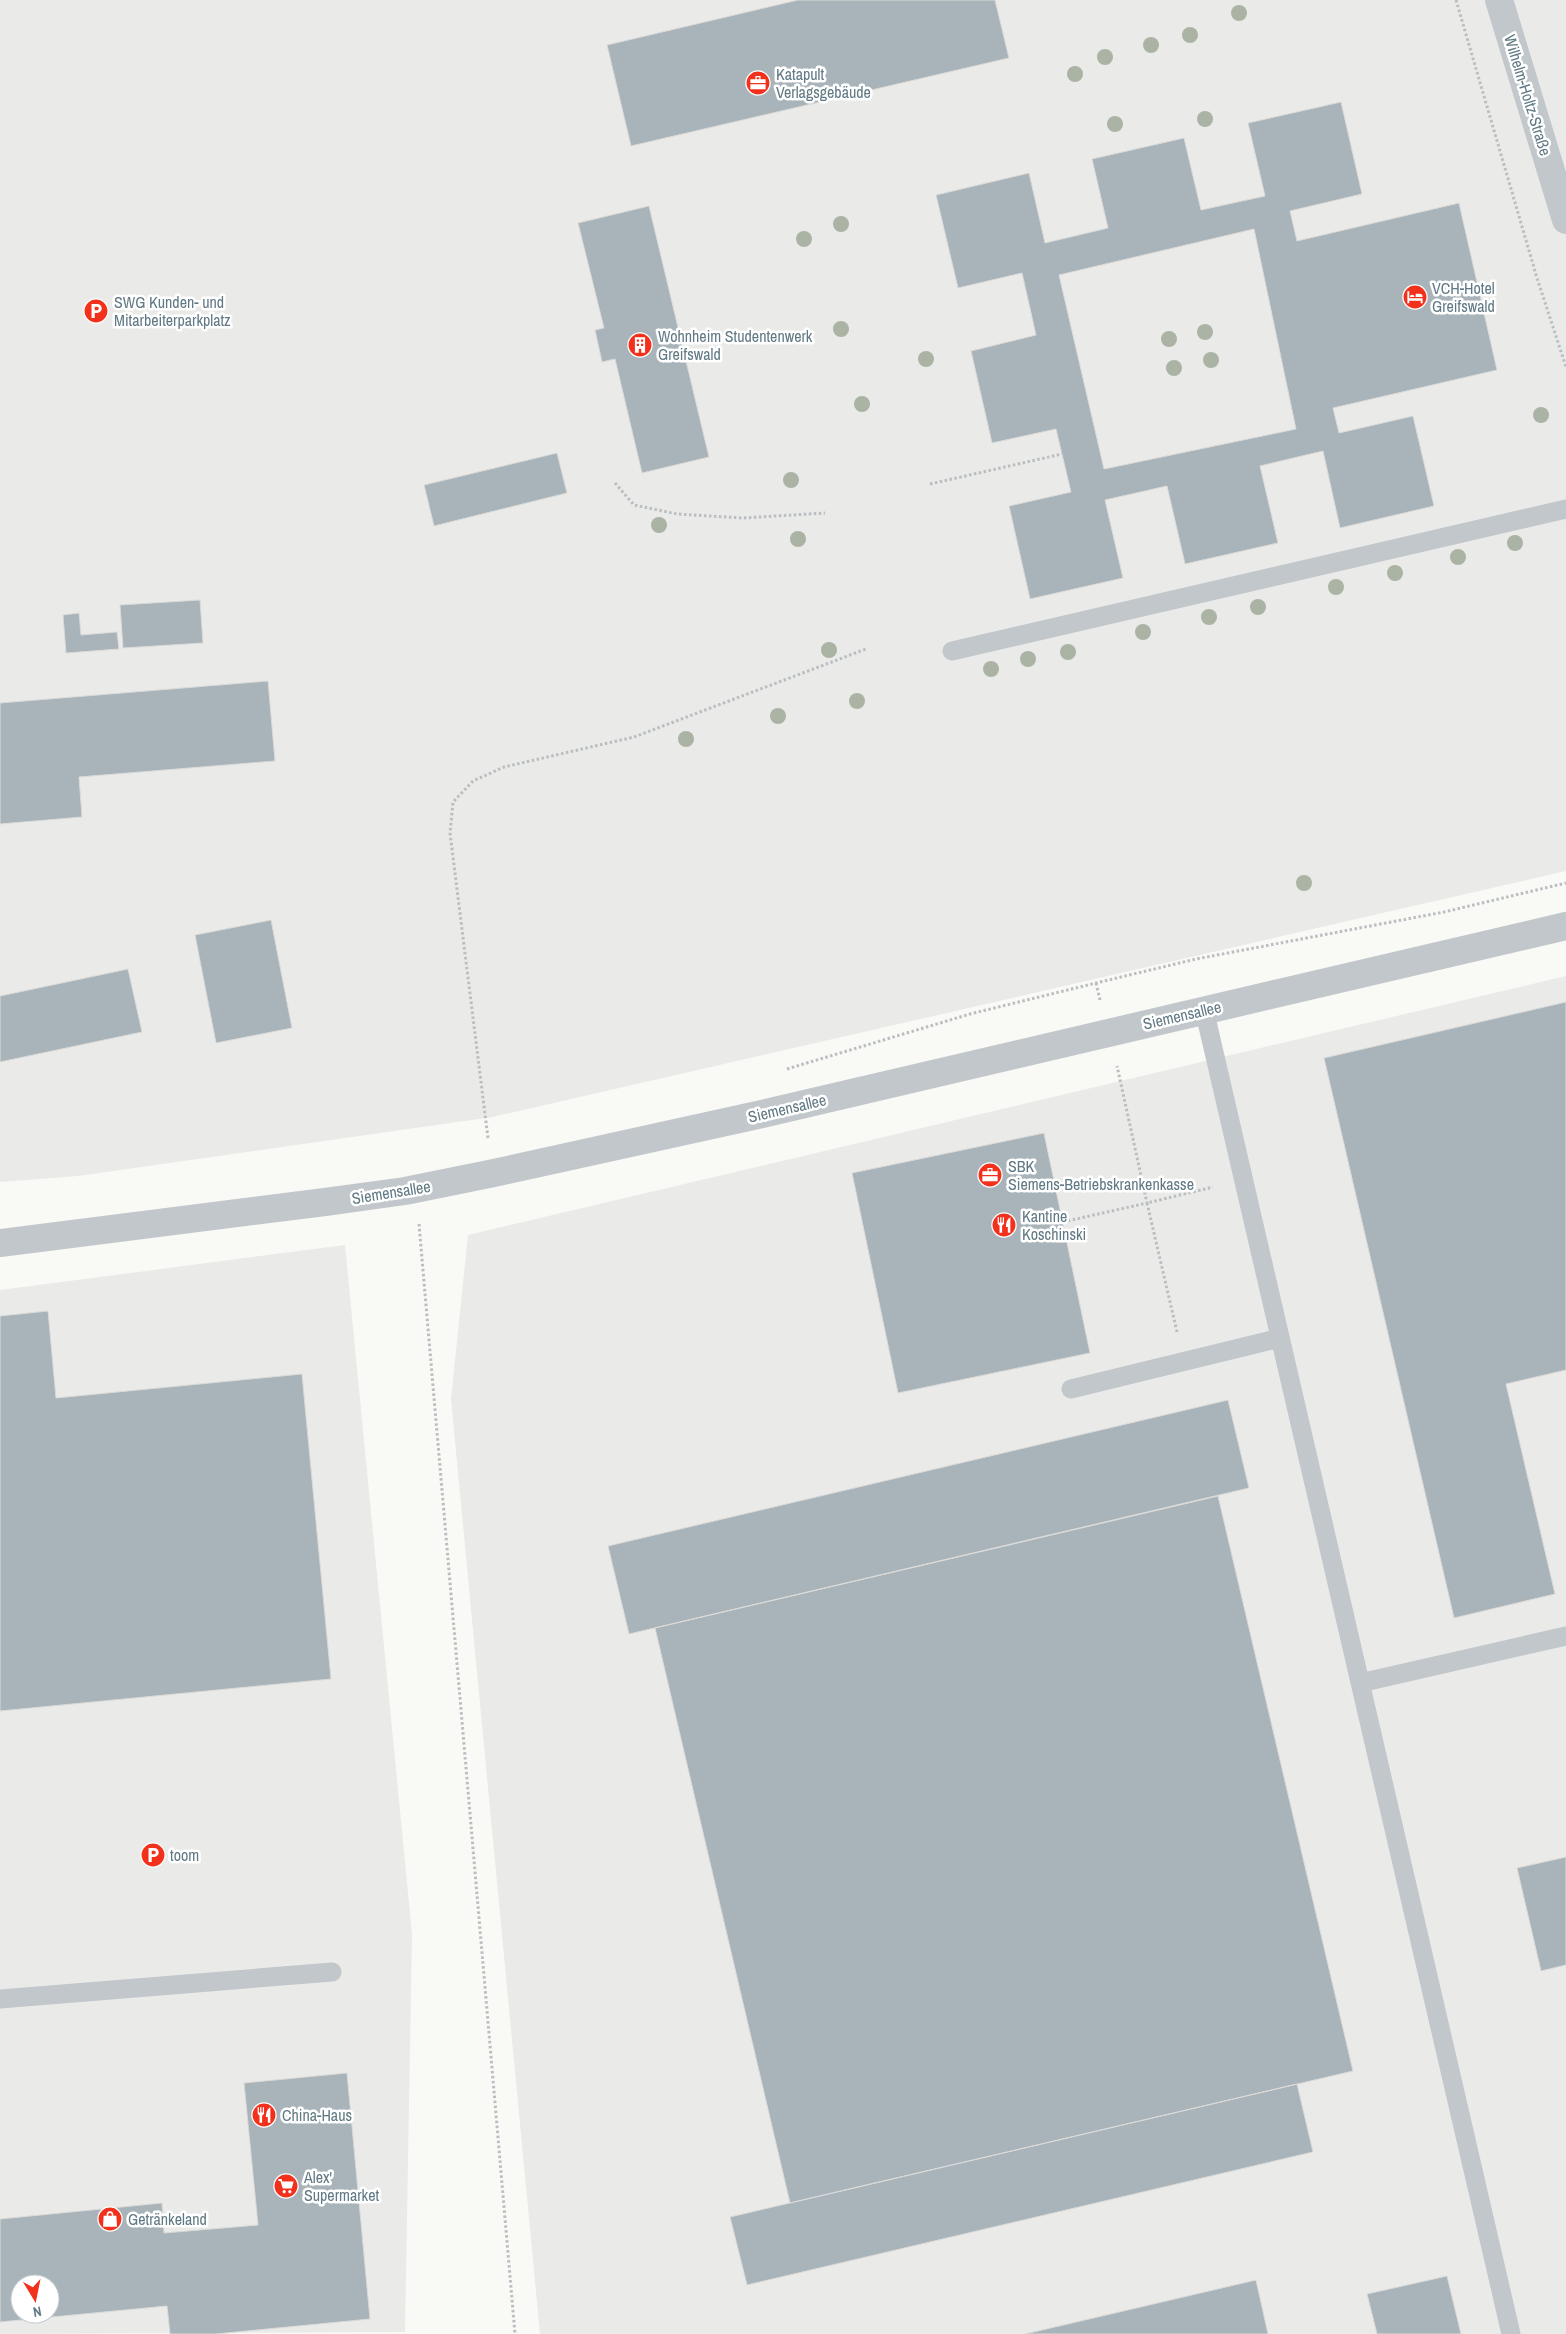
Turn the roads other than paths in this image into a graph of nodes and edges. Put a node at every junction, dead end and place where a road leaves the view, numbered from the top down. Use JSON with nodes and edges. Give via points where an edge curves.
{"nodes":[{"id":1,"x":1499,"y":0,"type":"edge"},
{"id":2,"x":1566,"y":220,"type":"edge"},
{"id":3,"x":1566,"y":509,"type":"edge"},
{"id":4,"x":952,"y":651,"type":"dead end"},
{"id":5,"x":1566,"y":926,"type":"edge"},
{"id":6,"x":1204,"y":1009,"type":"junction"},
{"id":7,"x":0,"y":1243,"type":"edge"},
{"id":8,"x":1280,"y":1338,"type":"junction"},
{"id":9,"x":1071,"y":1389,"type":"dead end"},
{"id":10,"x":1566,"y":1636,"type":"edge"},
{"id":11,"x":1360,"y":1683,"type":"junction"},
{"id":12,"x":332,"y":1972,"type":"dead end"},
{"id":13,"x":0,"y":1999,"type":"edge"},
{"id":14,"x":1511,"y":2334,"type":"edge"}],
"edges":[{"from":1,"to":2,"type":"street","name":"Wilhelm-Holtz-Straße"},
{"from":3,"to":4,"type":"lane"},
{"from":5,"to":6,"type":"street","name":"Siemensallee"},
{"from":6,"to":7,"type":"street","name":"Siemensallee","via":[[762,1114],[405,1191]]},
{"from":6,"to":8,"type":"lane"},
{"from":8,"to":9,"type":"lane"},
{"from":8,"to":11,"type":"lane"},
{"from":10,"to":11,"type":"lane"},
{"from":11,"to":14,"type":"lane"},
{"from":12,"to":13,"type":"lane"}]}
